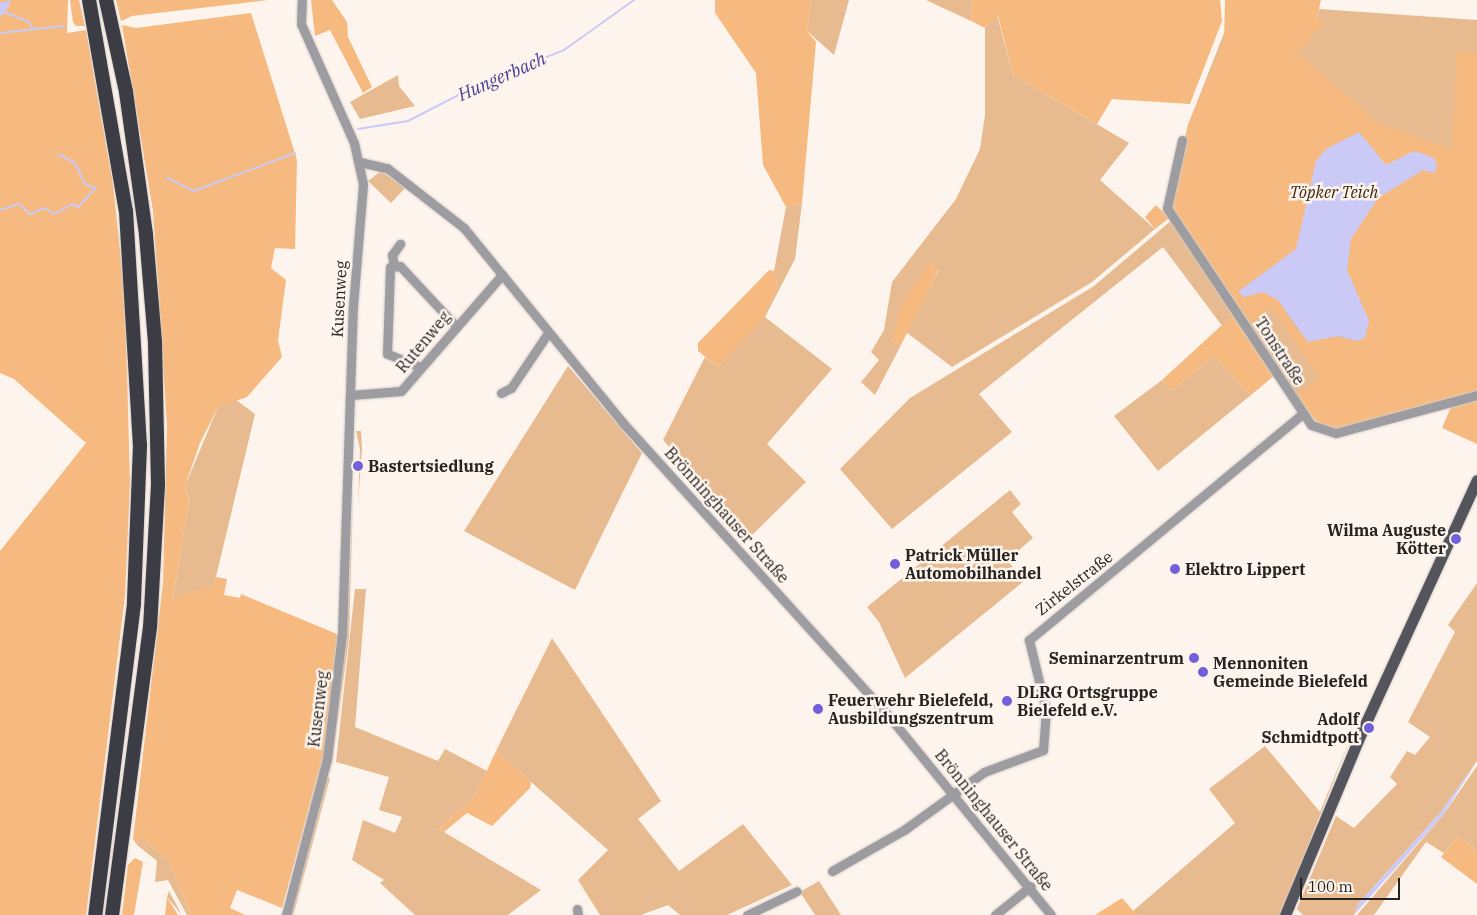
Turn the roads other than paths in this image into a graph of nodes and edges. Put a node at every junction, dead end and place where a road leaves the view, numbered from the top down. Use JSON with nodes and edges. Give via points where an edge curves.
{"nodes":[{"id":1,"x":89,"y":0,"type":"edge"},
{"id":2,"x":302,"y":0,"type":"edge"},
{"id":3,"x":108,"y":6,"type":"edge"},
{"id":4,"x":1182,"y":140,"type":"dead end"},
{"id":5,"x":360,"y":162,"type":"junction"},
{"id":6,"x":400,"y":244,"type":"dead end"},
{"id":7,"x":394,"y":266,"type":"junction"},
{"id":8,"x":502,"y":275,"type":"junction"},
{"id":9,"x":455,"y":325,"type":"junction"},
{"id":10,"x":548,"y":333,"type":"junction"},
{"id":11,"x":420,"y":367,"type":"junction"},
{"id":12,"x":501,"y":393,"type":"dead end"},
{"id":13,"x":351,"y":395,"type":"junction"},
{"id":14,"x":1477,"y":396,"type":"edge"},
{"id":15,"x":1302,"y":414,"type":"junction"},
{"id":16,"x":1477,"y":480,"type":"edge"},
{"id":17,"x":1473,"y":502,"type":"edge"},
{"id":18,"x":953,"y":793,"type":"junction"},
{"id":19,"x":832,"y":871,"type":"dead end"},
{"id":20,"x":1031,"y":886,"type":"junction"},
{"id":21,"x":797,"y":891,"type":"dead end"},
{"id":22,"x":95,"y":915,"type":"edge"},
{"id":23,"x":112,"y":915,"type":"edge"},
{"id":24,"x":286,"y":915,"type":"edge"},
{"id":25,"x":747,"y":915,"type":"edge"},
{"id":26,"x":995,"y":915,"type":"edge"},
{"id":27,"x":1051,"y":915,"type":"edge"},
{"id":28,"x":1285,"y":915,"type":"edge"}],
"edges":[{"from":1,"to":22,"type":"highway","via":[[129,238],[140,445],[134,604]]},
{"from":2,"to":5,"type":"street","name":"Kusenweg","via":[[301,24]]},
{"from":3,"to":23,"type":"highway","via":[[150,269],[158,485],[150,626]]},
{"from":4,"to":15,"type":"street","name":"Tonstraße","via":[[1167,208]]},
{"from":5,"to":8,"type":"street","name":"Brönninghauser Straße","via":[[387,168],[434,202],[464,228]]},
{"from":5,"to":13,"type":"street","name":"Kusenweg"},
{"from":6,"to":7,"type":"street","via":[[392,255]]},
{"from":7,"to":9,"type":"street","via":[[402,268]]},
{"from":7,"to":11,"type":"street","via":[[388,271],[387,354]]},
{"from":8,"to":9,"type":"street","name":"Rutenweg"},
{"from":8,"to":10,"type":"street","name":"Brönninghauser Straße"},
{"from":9,"to":11,"type":"street","name":"Rutenweg"},
{"from":10,"to":12,"type":"street","via":[[511,388]]},
{"from":10,"to":18,"type":"street","name":"Brönninghauser Straße","via":[[623,423]]},
{"from":11,"to":13,"type":"street","name":"Rutenweg","via":[[399,392]]},
{"from":13,"to":24,"type":"street","name":"Kusenweg","via":[[346,587],[327,759]]},
{"from":14,"to":15,"type":"street","name":"Tonstraße","via":[[1336,433],[1318,429]]},
{"from":15,"to":18,"type":"street","name":"Zirkelstraße","via":[[1033,635],[1028,646],[1043,691],[1045,745],[1038,753],[984,772]]},
{"from":16,"to":17,"type":"main road"},
{"from":17,"to":28,"type":"main road","via":[[1360,733]]},
{"from":18,"to":19,"type":"street","name":"Zirkelstraße","via":[[904,830]]},
{"from":18,"to":20,"type":"street","name":"Brönninghauser Straße"},
{"from":20,"to":26,"type":"street"},
{"from":20,"to":27,"type":"street","name":"Brönninghauser Straße"},
{"from":21,"to":25,"type":"street"}]}
